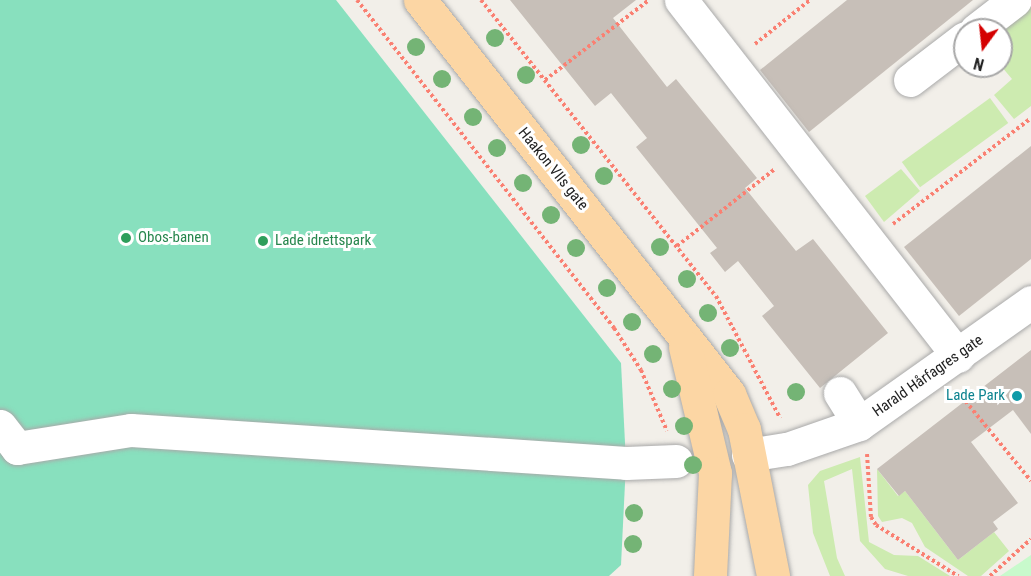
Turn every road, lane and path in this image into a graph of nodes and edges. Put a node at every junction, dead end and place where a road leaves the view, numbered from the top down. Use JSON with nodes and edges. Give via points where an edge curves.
{"nodes":[{"id":1,"x":357,"y":0,"type":"edge"},
{"id":2,"x":420,"y":0,"type":"edge"},
{"id":3,"x":481,"y":0,"type":"edge"},
{"id":4,"x":649,"y":0,"type":"edge"},
{"id":5,"x":681,"y":0,"type":"edge"},
{"id":6,"x":810,"y":0,"type":"edge"},
{"id":7,"x":1015,"y":0,"type":"edge"},
{"id":8,"x":992,"y":18,"type":"edge"},
{"id":9,"x":953,"y":47,"type":"edge"},
{"id":10,"x":731,"y":64,"type":"junction"},
{"id":11,"x":545,"y":80,"type":"junction"},
{"id":12,"x":910,"y":80,"type":"dead end"},
{"id":13,"x":1031,"y":118,"type":"edge"},
{"id":14,"x":799,"y":150,"type":"junction"},
{"id":15,"x":871,"y":241,"type":"junction"},
{"id":16,"x":677,"y":246,"type":"junction"},
{"id":17,"x":1031,"y":302,"type":"edge"},
{"id":18,"x":684,"y":339,"type":"junction"},
{"id":19,"x":956,"y":371,"type":"junction"},
{"id":20,"x":840,"y":393,"type":"dead end"},
{"id":21,"x":781,"y":419,"type":"dead end"},
{"id":22,"x":859,"y":424,"type":"junction"},
{"id":23,"x":0,"y":426,"type":"edge"},
{"id":24,"x":748,"y":455,"type":"junction"},
{"id":25,"x":868,"y":458,"type":"dead end"},
{"id":26,"x":676,"y":461,"type":"joint"},
{"id":27,"x":1031,"y":481,"type":"edge"},
{"id":28,"x":1031,"y":539,"type":"edge"},
{"id":29,"x":710,"y":576,"type":"edge"},
{"id":30,"x":773,"y":576,"type":"edge"},
{"id":31,"x":958,"y":576,"type":"edge"},
{"id":32,"x":990,"y":576,"type":"edge"}],
"edges":[{"from":1,"to":26,"type":"path","via":[[614,328],[659,405]]},
{"from":2,"to":18,"type":"main road","name":"Haakon VIIs gate","via":[[650,290]]},
{"from":3,"to":11,"type":"path"},
{"from":4,"to":11,"type":"path"},
{"from":5,"to":10,"type":"street"},
{"from":6,"to":10,"type":"path"},
{"from":7,"to":8,"type":"street"},
{"from":9,"to":12,"type":"street"},
{"from":10,"to":14,"type":"street"},
{"from":11,"to":16,"type":"path"},
{"from":13,"to":15,"type":"path"},
{"from":14,"to":15,"type":"street"},
{"from":14,"to":16,"type":"path"},
{"from":15,"to":19,"type":"street"},
{"from":16,"to":21,"type":"path","via":[[739,334]]},
{"from":17,"to":19,"type":"street","name":"Harald Hårfagres gate"},
{"from":18,"to":24,"type":"main road","name":"Haakon VIIs gate","via":[[729,394]]},
{"from":18,"to":29,"type":"main road","name":"Haakon VIIs gate","via":[[715,473]]},
{"from":19,"to":22,"type":"street","name":"Harald Hårfagres gate"},
{"from":19,"to":27,"type":"path"},
{"from":20,"to":22,"type":"street"},
{"from":22,"to":24,"type":"street","name":"Harald Hårfagres gate","via":[[787,449]]},
{"from":23,"to":26,"type":"street","via":[[17,448],[131,430],[626,463]]},
{"from":24,"to":30,"type":"main road","name":"Haakon VIIs gate"},
{"from":25,"to":31,"type":"path","via":[[871,517],[876,525]]},
{"from":28,"to":32,"type":"path"}]}
